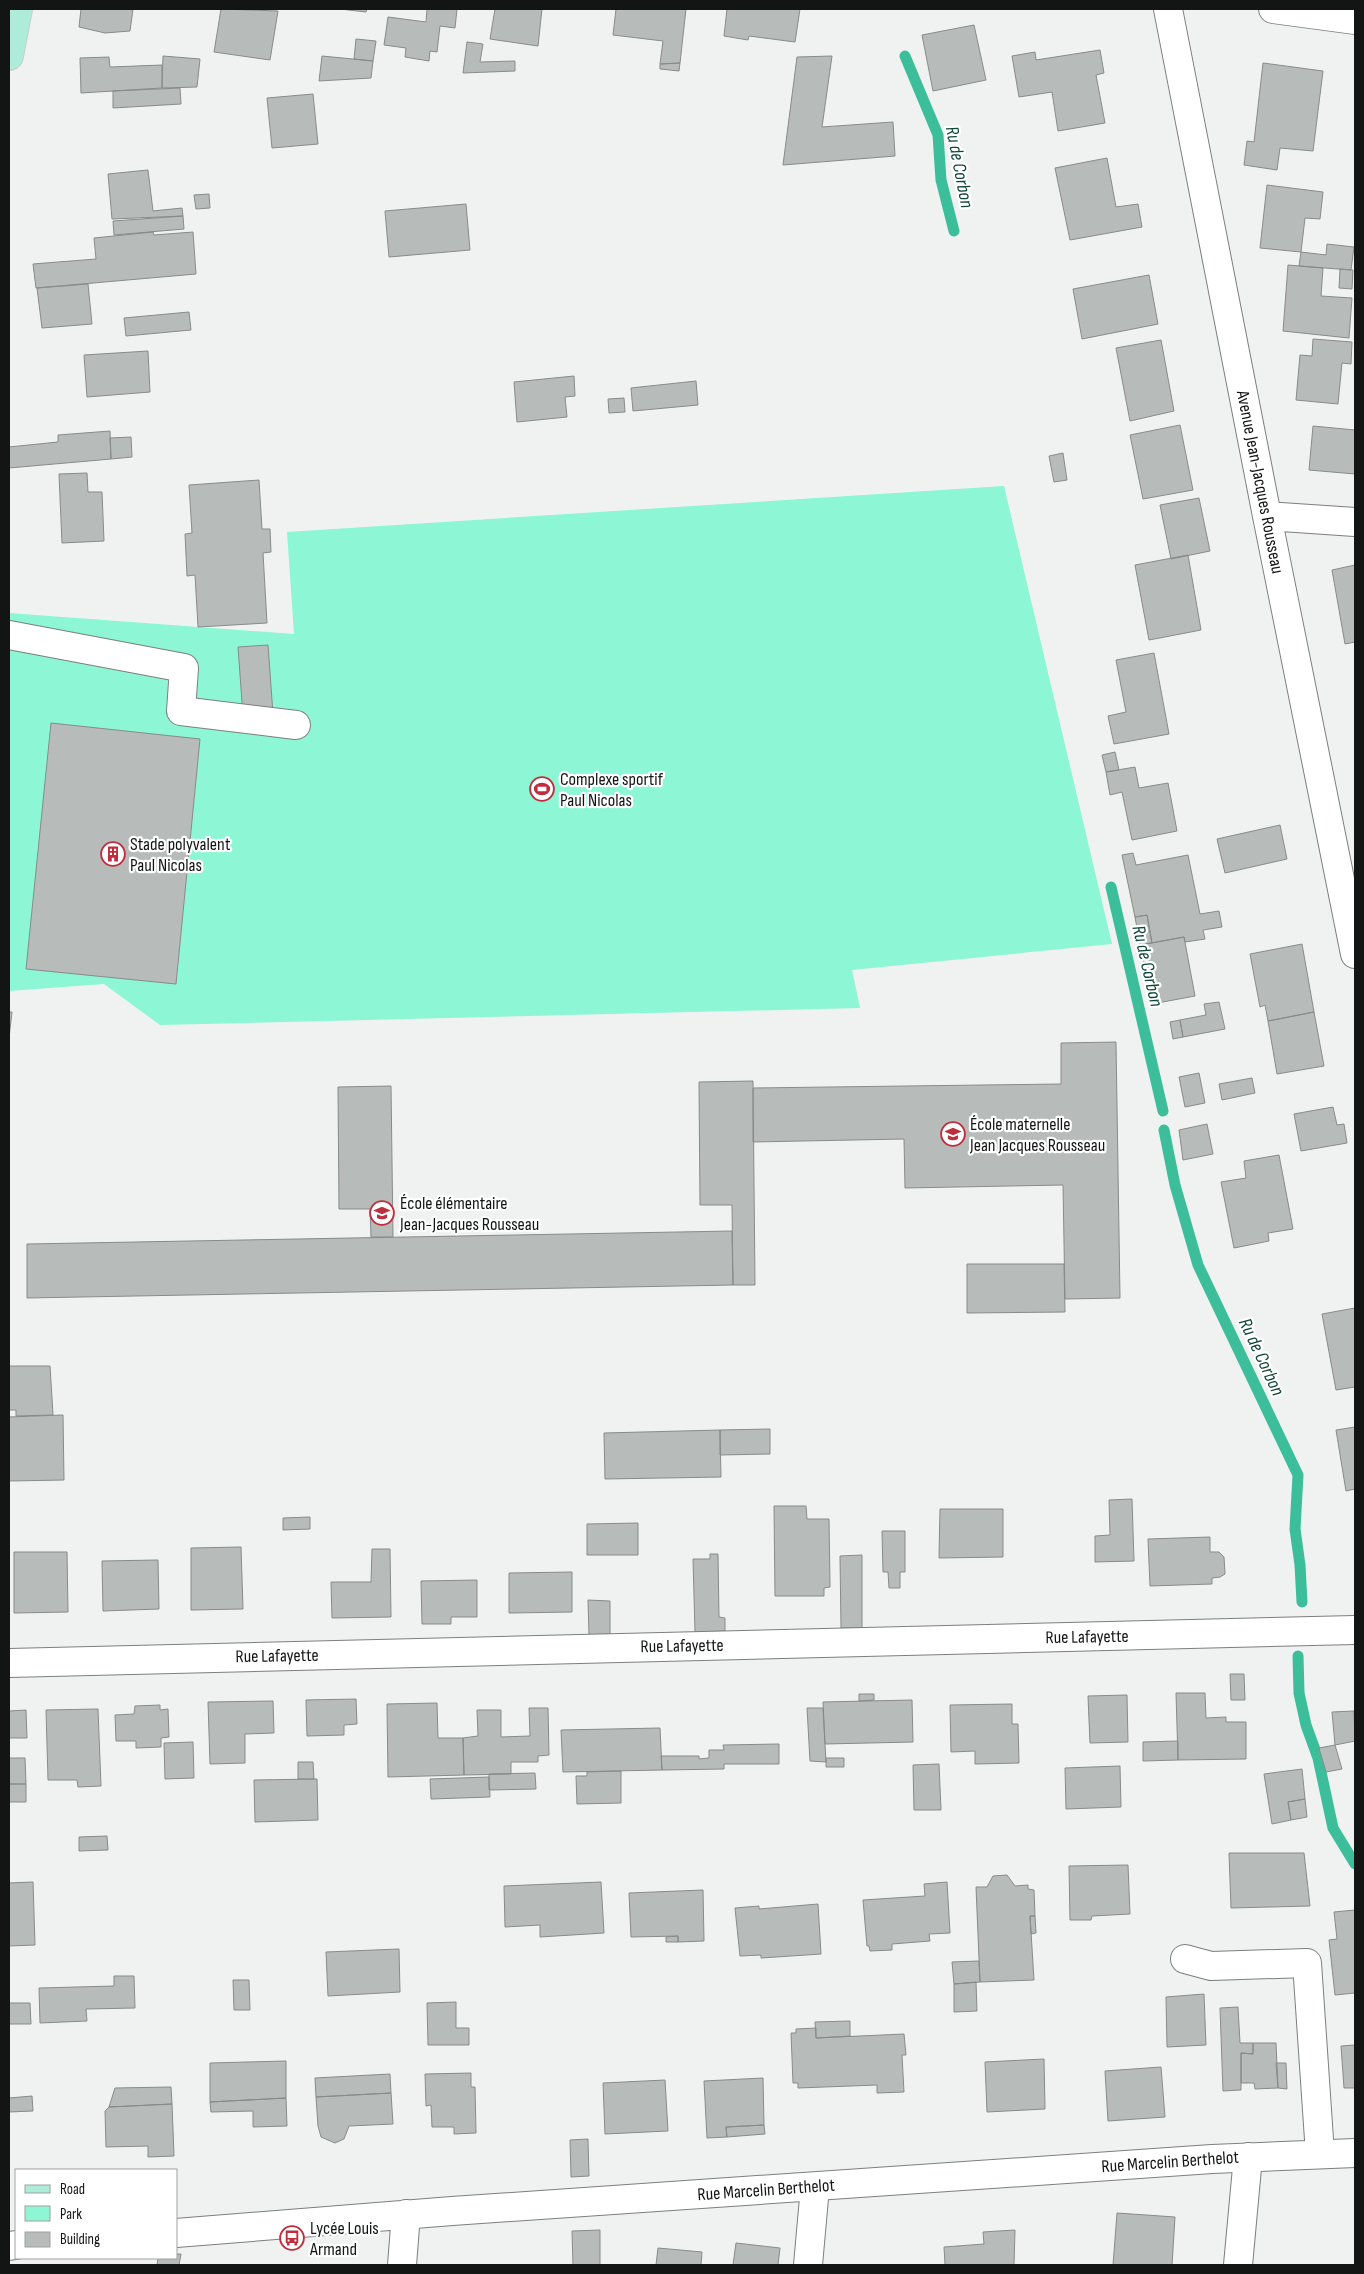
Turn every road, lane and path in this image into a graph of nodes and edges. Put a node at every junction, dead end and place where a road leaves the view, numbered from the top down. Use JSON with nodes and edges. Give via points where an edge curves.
{"nodes":[{"id":1,"x":18,"y":9,"type":"edge"},
{"id":2,"x":1168,"y":9,"type":"edge"},
{"id":3,"x":1273,"y":9,"type":"edge"},
{"id":4,"x":1355,"y":20,"type":"edge"},
{"id":5,"x":9,"y":56,"type":"edge"},
{"id":6,"x":1267,"y":516,"type":"junction"},
{"id":7,"x":1355,"y":522,"type":"edge"},
{"id":8,"x":9,"y":635,"type":"edge"},
{"id":9,"x":296,"y":725,"type":"dead end"},
{"id":10,"x":1355,"y":954,"type":"edge"},
{"id":11,"x":1355,"y":1630,"type":"edge"},
{"id":12,"x":9,"y":1663,"type":"edge"},
{"id":13,"x":1185,"y":1959,"type":"dead end"},
{"id":14,"x":1355,"y":2153,"type":"edge"},
{"id":15,"x":1320,"y":2154,"type":"junction"},
{"id":16,"x":1248,"y":2157,"type":"junction"},
{"id":17,"x":815,"y":2186,"type":"junction"},
{"id":18,"x":406,"y":2214,"type":"junction"},
{"id":19,"x":178,"y":2232,"type":"edge"},
{"id":20,"x":402,"y":2265,"type":"edge"},
{"id":21,"x":808,"y":2265,"type":"edge"},
{"id":22,"x":1238,"y":2265,"type":"edge"}],
"edges":[{"from":1,"to":5,"type":"main road"},
{"from":2,"to":6,"type":"street","name":"Avenue Jean-Jacques Rousseau"},
{"from":3,"to":4,"type":"street"},
{"from":6,"to":7,"type":"street"},
{"from":6,"to":10,"type":"street","name":"Avenue Jean-Jacques Rousseau"},
{"from":8,"to":9,"type":"street","via":[[184,668],[181,711]]},
{"from":11,"to":12,"type":"street","name":"Rue Lafayette"},
{"from":13,"to":15,"type":"street","via":[[1211,1966],[1307,1963]]},
{"from":14,"to":15,"type":"street","name":"Rue Marcelin Berthelot"},
{"from":15,"to":16,"type":"street","name":"Rue Marcelin Berthelot"},
{"from":16,"to":17,"type":"street","name":"Rue Marcelin Berthelot"},
{"from":16,"to":22,"type":"street"},
{"from":17,"to":18,"type":"street","name":"Rue Marcelin Berthelot"},
{"from":17,"to":21,"type":"street"},
{"from":18,"to":19,"type":"street","name":"Rue Marcelin Berthelot"},
{"from":18,"to":20,"type":"street"}]}
